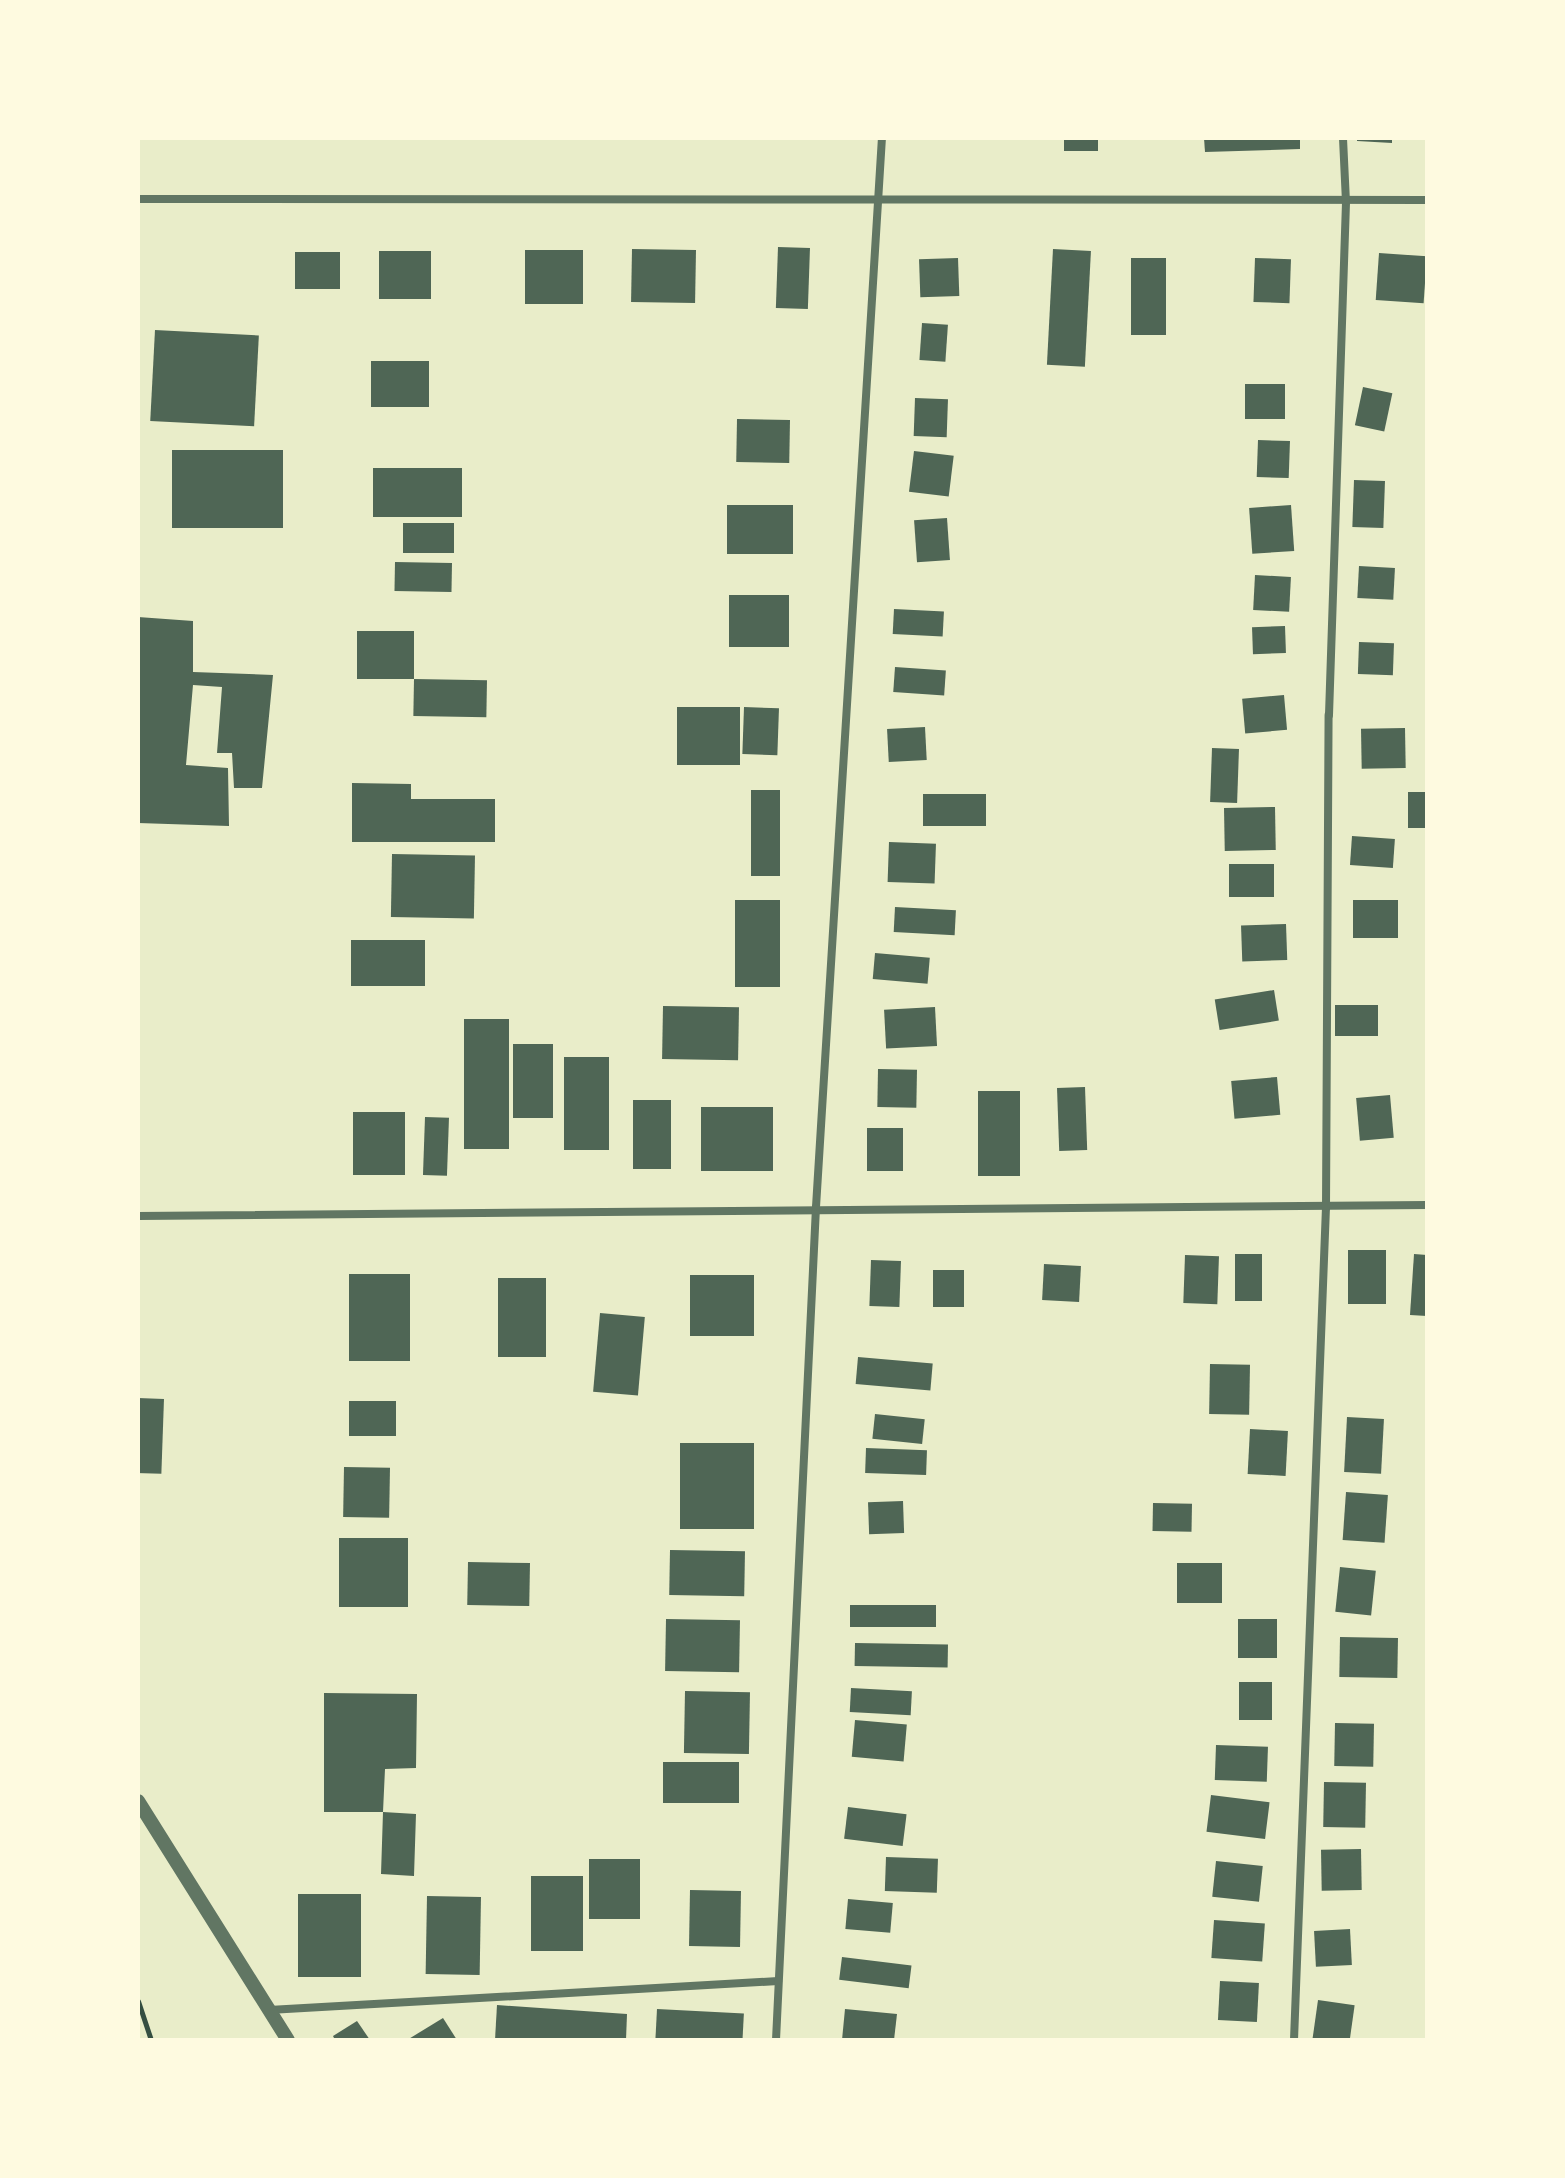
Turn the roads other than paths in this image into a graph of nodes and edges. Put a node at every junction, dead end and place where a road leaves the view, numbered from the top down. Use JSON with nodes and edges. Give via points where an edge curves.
{"nodes":[{"id":1,"x":882,"y":138,"type":"edge"},
{"id":2,"x":1343,"y":138,"type":"edge"},
{"id":3,"x":138,"y":199,"type":"edge"},
{"id":4,"x":1427,"y":200,"type":"edge"},
{"id":5,"x":878,"y":201,"type":"junction"},
{"id":6,"x":1346,"y":202,"type":"junction"},
{"id":7,"x":1427,"y":1205,"type":"edge"},
{"id":8,"x":816,"y":1207,"type":"junction"},
{"id":9,"x":1326,"y":1208,"type":"junction"},
{"id":10,"x":138,"y":1216,"type":"edge"},
{"id":11,"x":138,"y":1801,"type":"edge"},
{"id":12,"x":778,"y":1981,"type":"junction"},
{"id":13,"x":269,"y":2010,"type":"junction"},
{"id":14,"x":288,"y":2040,"type":"edge"},
{"id":15,"x":776,"y":2040,"type":"edge"},
{"id":16,"x":1294,"y":2040,"type":"edge"}],
"edges":[{"from":1,"to":5,"type":"street"},
{"from":2,"to":6,"type":"street"},
{"from":3,"to":5,"type":"street"},
{"from":4,"to":6,"type":"street"},
{"from":5,"to":6,"type":"street"},
{"from":5,"to":8,"type":"street"},
{"from":6,"to":9,"type":"street","via":[[1329,715]]},
{"from":7,"to":9,"type":"street"},
{"from":8,"to":9,"type":"street"},
{"from":8,"to":10,"type":"street"},
{"from":8,"to":12,"type":"street"},
{"from":9,"to":16,"type":"street"},
{"from":11,"to":13,"type":"street"},
{"from":12,"to":13,"type":"street"},
{"from":12,"to":15,"type":"street"},
{"from":13,"to":14,"type":"street"}]}
